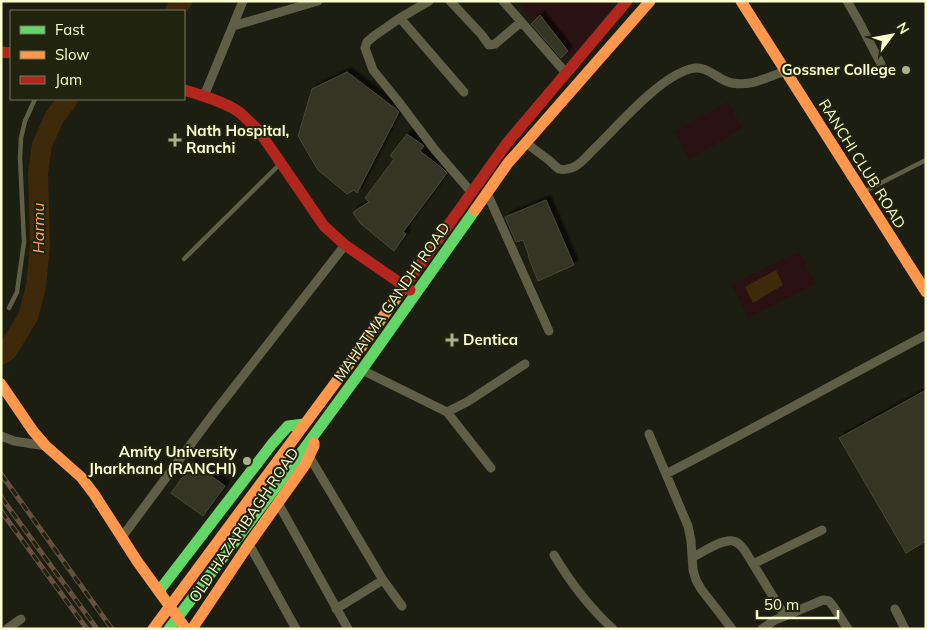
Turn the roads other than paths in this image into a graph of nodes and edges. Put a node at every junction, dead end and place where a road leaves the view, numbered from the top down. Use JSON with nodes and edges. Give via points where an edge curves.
{"nodes":[{"id":1,"x":243,"y":1,"type":"edge"},
{"id":2,"x":318,"y":1,"type":"edge"},
{"id":3,"x":430,"y":1,"type":"edge"},
{"id":4,"x":450,"y":1,"type":"edge"},
{"id":5,"x":503,"y":1,"type":"edge"},
{"id":6,"x":627,"y":1,"type":"edge"},
{"id":7,"x":650,"y":1,"type":"edge"},
{"id":8,"x":741,"y":1,"type":"edge"},
{"id":9,"x":847,"y":1,"type":"edge"},
{"id":10,"x":400,"y":18,"type":"junction"},
{"id":11,"x":521,"y":22,"type":"junction"},
{"id":12,"x":233,"y":26,"type":"junction"},
{"id":13,"x":880,"y":64,"type":"dead end"},
{"id":14,"x":786,"y":71,"type":"junction"},
{"id":15,"x":566,"y":73,"type":"junction"},
{"id":16,"x":185,"y":90,"type":"edge"},
{"id":17,"x":464,"y":92,"type":"dead end"},
{"id":18,"x":204,"y":96,"type":"junction"},
{"id":19,"x":36,"y":100,"type":"edge"},
{"id":20,"x":526,"y":142,"type":"junction"},
{"id":21,"x":926,"y":160,"type":"edge"},
{"id":22,"x":281,"y":164,"type":"junction"},
{"id":23,"x":862,"y":192,"type":"junction"},
{"id":24,"x":472,"y":193,"type":"junction"},
{"id":25,"x":487,"y":193,"type":"junction"},
{"id":26,"x":345,"y":245,"type":"junction"},
{"id":27,"x":184,"y":259,"type":"dead end"},
{"id":28,"x":405,"y":287,"type":"junction"},
{"id":29,"x":926,"y":292,"type":"edge"},
{"id":30,"x":417,"y":294,"type":"junction"},
{"id":31,"x":9,"y":308,"type":"dead end"},
{"id":32,"x":549,"y":331,"type":"dead end"},
{"id":33,"x":926,"y":335,"type":"edge"},
{"id":34,"x":525,"y":364,"type":"dead end"},
{"id":35,"x":361,"y":371,"type":"junction"},
{"id":36,"x":3,"y":386,"type":"edge"},
{"id":37,"x":447,"y":412,"type":"junction"},
{"id":38,"x":304,"y":424,"type":"junction"},
{"id":39,"x":648,"y":434,"type":"dead end"},
{"id":40,"x":1,"y":436,"type":"edge"},
{"id":41,"x":314,"y":436,"type":"junction"},
{"id":42,"x":46,"y":446,"type":"junction"},
{"id":43,"x":309,"y":456,"type":"junction"},
{"id":44,"x":491,"y":468,"type":"dead end"},
{"id":45,"x":666,"y":474,"type":"junction"},
{"id":46,"x":278,"y":503,"type":"junction"},
{"id":47,"x":822,"y":530,"type":"dead end"},
{"id":48,"x":122,"y":537,"type":"junction"},
{"id":49,"x":249,"y":544,"type":"junction"},
{"id":50,"x":554,"y":555,"type":"dead end"},
{"id":51,"x":693,"y":557,"type":"junction"},
{"id":52,"x":753,"y":564,"type":"junction"},
{"id":53,"x":383,"y":580,"type":"junction"},
{"id":54,"x":159,"y":591,"type":"junction"},
{"id":55,"x":402,"y":606,"type":"dead end"},
{"id":56,"x":336,"y":609,"type":"junction"},
{"id":57,"x":895,"y":609,"type":"dead end"},
{"id":58,"x":785,"y":616,"type":"junction"},
{"id":59,"x":21,"y":619,"type":"dead end"},
{"id":60,"x":7,"y":629,"type":"edge"},
{"id":61,"x":153,"y":629,"type":"edge"},
{"id":62,"x":170,"y":629,"type":"edge"},
{"id":63,"x":186,"y":629,"type":"edge"},
{"id":64,"x":192,"y":629,"type":"edge"},
{"id":65,"x":296,"y":629,"type":"edge"},
{"id":66,"x":348,"y":629,"type":"edge"},
{"id":67,"x":613,"y":629,"type":"edge"},
{"id":68,"x":732,"y":629,"type":"edge"},
{"id":69,"x":762,"y":629,"type":"edge"},
{"id":70,"x":848,"y":629,"type":"edge"},
{"id":71,"x":905,"y":629,"type":"edge"}],
"edges":[{"from":1,"to":12,"type":"street"},
{"from":2,"to":12,"type":"street"},
{"from":3,"to":10,"type":"street"},
{"from":4,"to":11,"type":"street","via":[[489,44],[495,44]]},
{"from":5,"to":11,"type":"street"},
{"from":6,"to":15,"type":"main road","name":"MAHATMA GANDHI ROAD"},
{"from":7,"to":20,"type":"main road","name":"MAHATMA GANDHI ROAD"},
{"from":8,"to":14,"type":"main road","name":"RANCHI CLUB ROAD"},
{"from":9,"to":13,"type":"street"},
{"from":10,"to":17,"type":"street"},
{"from":10,"to":24,"type":"street","via":[[367,42],[365,48],[373,70]]},
{"from":11,"to":15,"type":"street"},
{"from":12,"to":18,"type":"street"},
{"from":14,"to":20,"type":"street","via":[[755,83],[731,83],[708,70],[690,68],[642,100],[606,138],[568,169],[559,168]]},
{"from":14,"to":23,"type":"main road","name":"RANCHI CLUB ROAD"},
{"from":15,"to":24,"type":"main road","name":"MAHATMA GANDHI ROAD","via":[[507,143]]},
{"from":16,"to":18,"type":"main road"},
{"from":18,"to":22,"type":"main road","via":[[248,119]]},
{"from":19,"to":31,"type":"lane","via":[[21,138],[24,242],[17,292]]},
{"from":20,"to":25,"type":"main road","name":"MAHATMA GANDHI ROAD"},
{"from":21,"to":23,"type":"lane"},
{"from":22,"to":26,"type":"main road","via":[[324,226]]},
{"from":22,"to":27,"type":"lane"},
{"from":23,"to":29,"type":"main road","name":"RANCHI CLUB ROAD"},
{"from":24,"to":28,"type":"main road","name":"MAHATMA GANDHI ROAD"},
{"from":25,"to":30,"type":"main road","name":"MAHATMA GANDHI ROAD"},
{"from":25,"to":32,"type":"street"},
{"from":26,"to":28,"type":"main road"},
{"from":26,"to":48,"type":"street"},
{"from":28,"to":30,"type":"main road"},
{"from":28,"to":38,"type":"main road","name":"MAHATMA GANDHI ROAD"},
{"from":30,"to":35,"type":"main road","name":"MAHATMA GANDHI ROAD"},
{"from":33,"to":45,"type":"street"},
{"from":34,"to":37,"type":"street"},
{"from":35,"to":37,"type":"street"},
{"from":35,"to":41,"type":"main road","name":"MAHATMA GANDHI ROAD"},
{"from":36,"to":42,"type":"main road"},
{"from":37,"to":44,"type":"street"},
{"from":38,"to":54,"type":"main road","via":[[288,426],[272,444]]},
{"from":38,"to":61,"type":"main road","name":"MAHATMA GANDHI ROAD"},
{"from":39,"to":45,"type":"street"},
{"from":40,"to":42,"type":"street"},
{"from":41,"to":43,"type":"main road","name":"OLD HAZARIBAGH ROAD"},
{"from":41,"to":62,"type":"main road","name":"MAHATMA GANDHI ROAD"},
{"from":42,"to":48,"type":"main road","via":[[81,477]]},
{"from":43,"to":46,"type":"main road","name":"OLD HAZARIBAGH ROAD"},
{"from":43,"to":53,"type":"street"},
{"from":45,"to":51,"type":"street","via":[[688,526]]},
{"from":46,"to":49,"type":"main road","name":"OLD HAZARIBAGH ROAD"},
{"from":46,"to":56,"type":"street"},
{"from":47,"to":52,"type":"street"},
{"from":48,"to":54,"type":"main road"},
{"from":49,"to":64,"type":"main road","name":"OLD HAZARIBAGH ROAD"},
{"from":49,"to":65,"type":"street"},
{"from":50,"to":67,"type":"street","via":[[585,599]]},
{"from":51,"to":52,"type":"street","via":[[721,543],[734,541]]},
{"from":51,"to":68,"type":"street","via":[[696,580]]},
{"from":52,"to":58,"type":"street"},
{"from":53,"to":55,"type":"street"},
{"from":53,"to":56,"type":"street"},
{"from":54,"to":63,"type":"main road"},
{"from":56,"to":66,"type":"street"},
{"from":57,"to":71,"type":"street"},
{"from":58,"to":69,"type":"street"},
{"from":58,"to":70,"type":"street","via":[[823,600],[829,601]]},
{"from":59,"to":60,"type":"street"}]}
